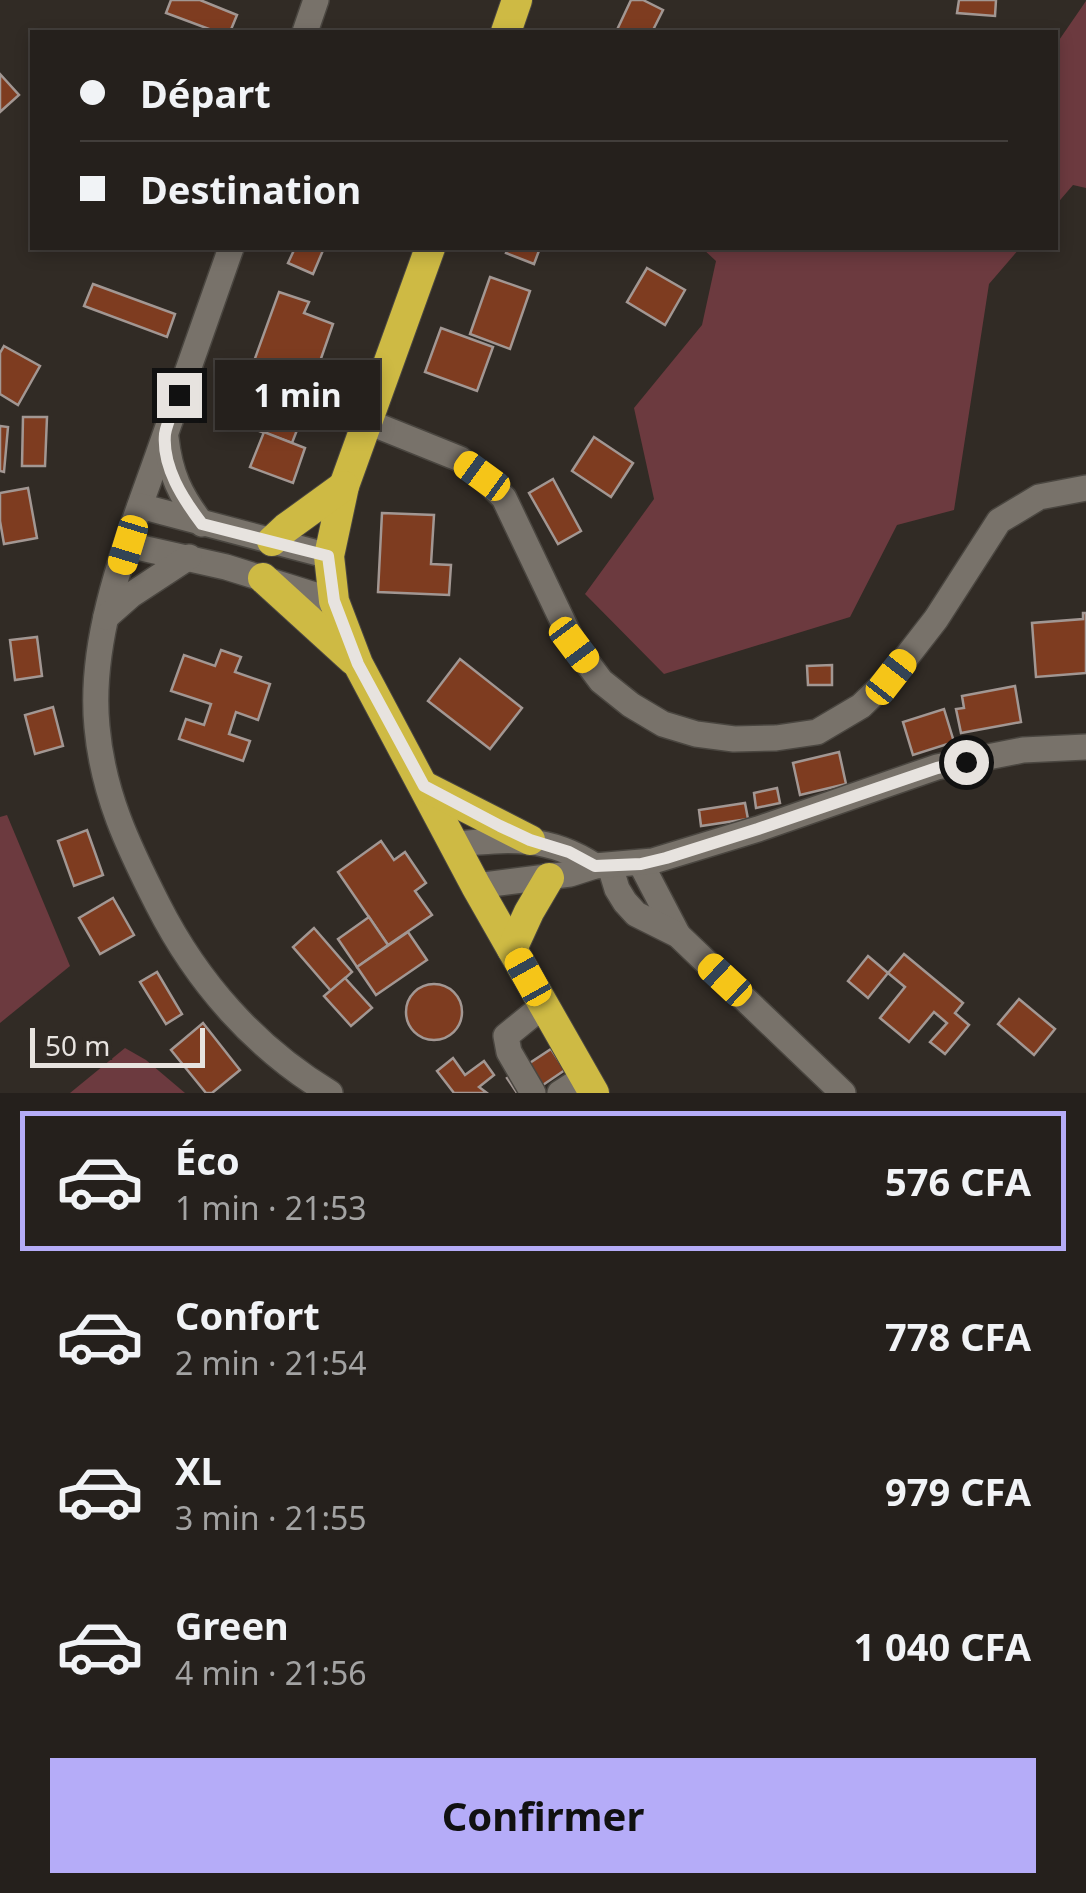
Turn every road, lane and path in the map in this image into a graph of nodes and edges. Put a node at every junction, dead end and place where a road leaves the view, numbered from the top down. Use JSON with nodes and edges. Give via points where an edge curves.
{"nodes":[{"id":1,"x":316,"y":0,"type":"edge"},
{"id":2,"x":518,"y":0,"type":"edge"},
{"id":3,"x":306,"y":30,"type":"edge"},
{"id":4,"x":507,"y":30,"type":"edge"},
{"id":5,"x":230,"y":250,"type":"edge"},
{"id":6,"x":429,"y":250,"type":"edge"},
{"id":7,"x":368,"y":422,"type":"junction"},
{"id":8,"x":165,"y":434,"type":"junction"},
{"id":9,"x":344,"y":486,"type":"junction"},
{"id":10,"x":1086,"y":488,"type":"edge"},
{"id":11,"x":140,"y":506,"type":"junction"},
{"id":12,"x":202,"y":524,"type":"junction"},
{"id":13,"x":272,"y":541,"type":"junction"},
{"id":14,"x":128,"y":545,"type":"junction"},
{"id":15,"x":328,"y":556,"type":"junction"},
{"id":16,"x":189,"y":557,"type":"junction"},
{"id":17,"x":263,"y":578,"type":"junction"},
{"id":18,"x":334,"y":601,"type":"junction"},
{"id":19,"x":106,"y":617,"type":"junction"},
{"id":20,"x":358,"y":664,"type":"junction"},
{"id":21,"x":1086,"y":747,"type":"edge"},
{"id":22,"x":424,"y":786,"type":"junction"},
{"id":23,"x":530,"y":840,"type":"junction"},
{"id":24,"x":456,"y":844,"type":"junction"},
{"id":25,"x":641,"y":864,"type":"junction"},
{"id":26,"x":602,"y":866,"type":"junction"},
{"id":27,"x":549,"y":878,"type":"junction"},
{"id":28,"x":476,"y":886,"type":"junction"},
{"id":29,"x":678,"y":935,"type":"junction"},
{"id":30,"x":512,"y":949,"type":"junction"},
{"id":31,"x":544,"y":1006,"type":"junction"},
{"id":32,"x":580,"y":1088,"type":"edge"},
{"id":33,"x":330,"y":1093,"type":"edge"},
{"id":34,"x":533,"y":1093,"type":"edge"},
{"id":35,"x":843,"y":1093,"type":"edge"}],
"edges":[{"from":1,"to":3,"type":"street"},
{"from":2,"to":4,"type":"highway"},
{"from":5,"to":8,"type":"street"},
{"from":6,"to":7,"type":"highway"},
{"from":7,"to":9,"type":"highway"},
{"from":7,"to":10,"type":"street","via":[[460,459],[504,498],[574,645],[601,681],[664,724],[734,740],[817,732],[861,706],[936,618],[999,521],[1039,497]]},
{"from":8,"to":11,"type":"street"},
{"from":8,"to":12,"type":"street","via":[[178,488]]},
{"from":9,"to":13,"type":"highway"},
{"from":9,"to":15,"type":"highway"},
{"from":11,"to":12,"type":"street"},
{"from":11,"to":14,"type":"street"},
{"from":12,"to":13,"type":"street"},
{"from":13,"to":15,"type":"street"},
{"from":14,"to":16,"type":"street"},
{"from":14,"to":19,"type":"street"},
{"from":15,"to":18,"type":"highway"},
{"from":16,"to":17,"type":"street"},
{"from":16,"to":19,"type":"street"},
{"from":17,"to":18,"type":"street"},
{"from":17,"to":20,"type":"highway"},
{"from":18,"to":20,"type":"highway"},
{"from":19,"to":33,"type":"street","via":[[96,726],[125,840],[218,998],[284,1061]]},
{"from":20,"to":22,"type":"highway"},
{"from":21,"to":25,"type":"street","via":[[1023,750],[937,768]]},
{"from":22,"to":23,"type":"highway"},
{"from":22,"to":24,"type":"highway"},
{"from":23,"to":24,"type":"street"},
{"from":23,"to":26,"type":"street"},
{"from":24,"to":28,"type":"highway"},
{"from":25,"to":26,"type":"street"},
{"from":25,"to":29,"type":"street"},
{"from":26,"to":27,"type":"street"},
{"from":26,"to":29,"type":"street","via":[[636,914]]},
{"from":27,"to":28,"type":"street"},
{"from":27,"to":30,"type":"highway"},
{"from":28,"to":30,"type":"highway"},
{"from":29,"to":35,"type":"street"},
{"from":30,"to":31,"type":"highway"},
{"from":31,"to":32,"type":"highway"},
{"from":31,"to":34,"type":"street","via":[[506,1036],[508,1052]]}]}
